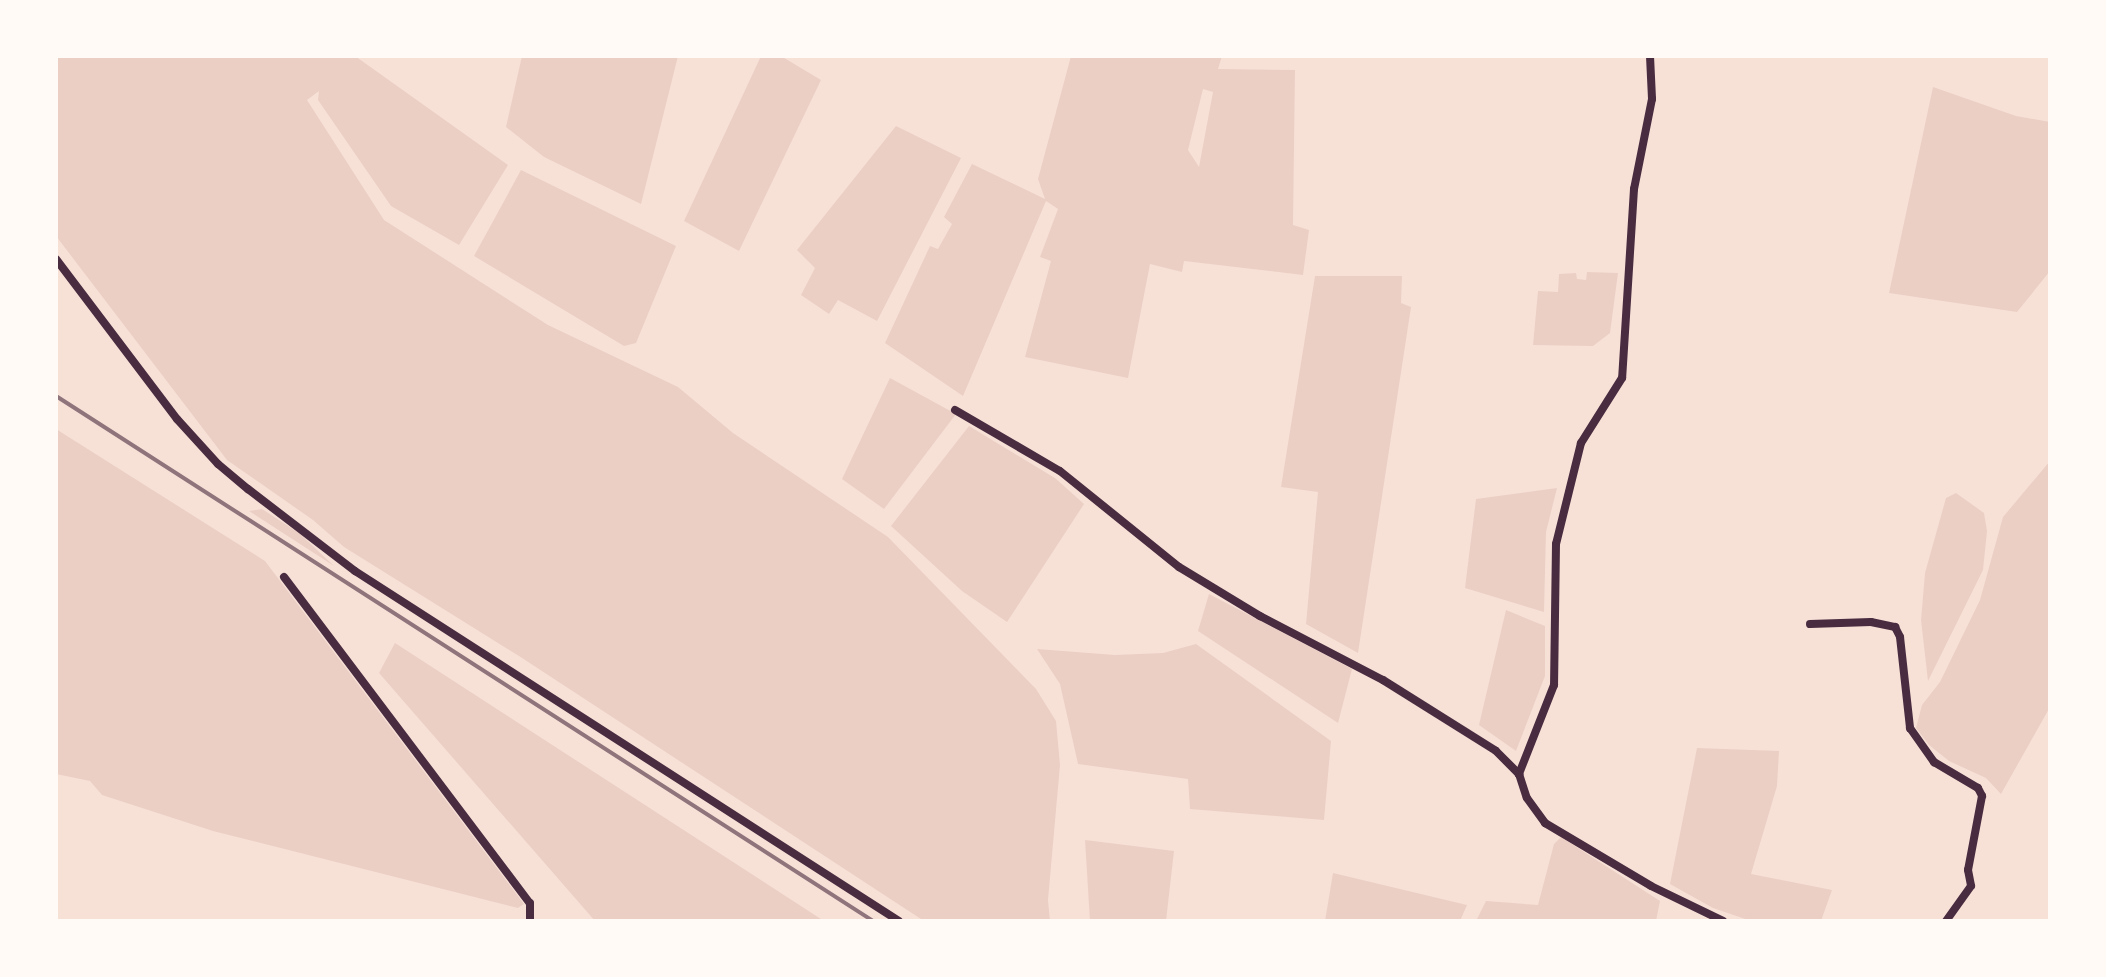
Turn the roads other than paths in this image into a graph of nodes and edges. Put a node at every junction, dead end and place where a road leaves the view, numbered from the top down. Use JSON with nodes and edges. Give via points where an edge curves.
{"nodes":[{"id":1,"x":1650,"y":56,"type":"edge"},
{"id":2,"x":56,"y":259,"type":"edge"},
{"id":3,"x":955,"y":410,"type":"dead end"},
{"id":4,"x":284,"y":577,"type":"dead end"},
{"id":5,"x":1810,"y":624,"type":"dead end"},
{"id":6,"x":1519,"y":774,"type":"junction"},
{"id":7,"x":530,"y":921,"type":"edge"},
{"id":8,"x":899,"y":921,"type":"edge"},
{"id":9,"x":1723,"y":921,"type":"edge"},
{"id":10,"x":1946,"y":921,"type":"edge"}],
"edges":[{"from":1,"to":6,"type":"street","via":[[1652,99],[1634,189],[1622,378],[1581,443],[1556,544],[1554,685]]},
{"from":2,"to":8,"type":"street","via":[[177,419],[248,489],[355,571]]},
{"from":3,"to":6,"type":"street","via":[[1060,471],[1179,567],[1383,680],[1496,751]]},
{"from":4,"to":7,"type":"street","via":[[530,903]]},
{"from":5,"to":10,"type":"street","via":[[1871,622],[1895,627],[1910,728],[1934,762],[1978,788],[1982,796],[1968,870],[1971,886]]},
{"from":6,"to":9,"type":"street","via":[[1527,798],[1545,823],[1651,886]]}]}
